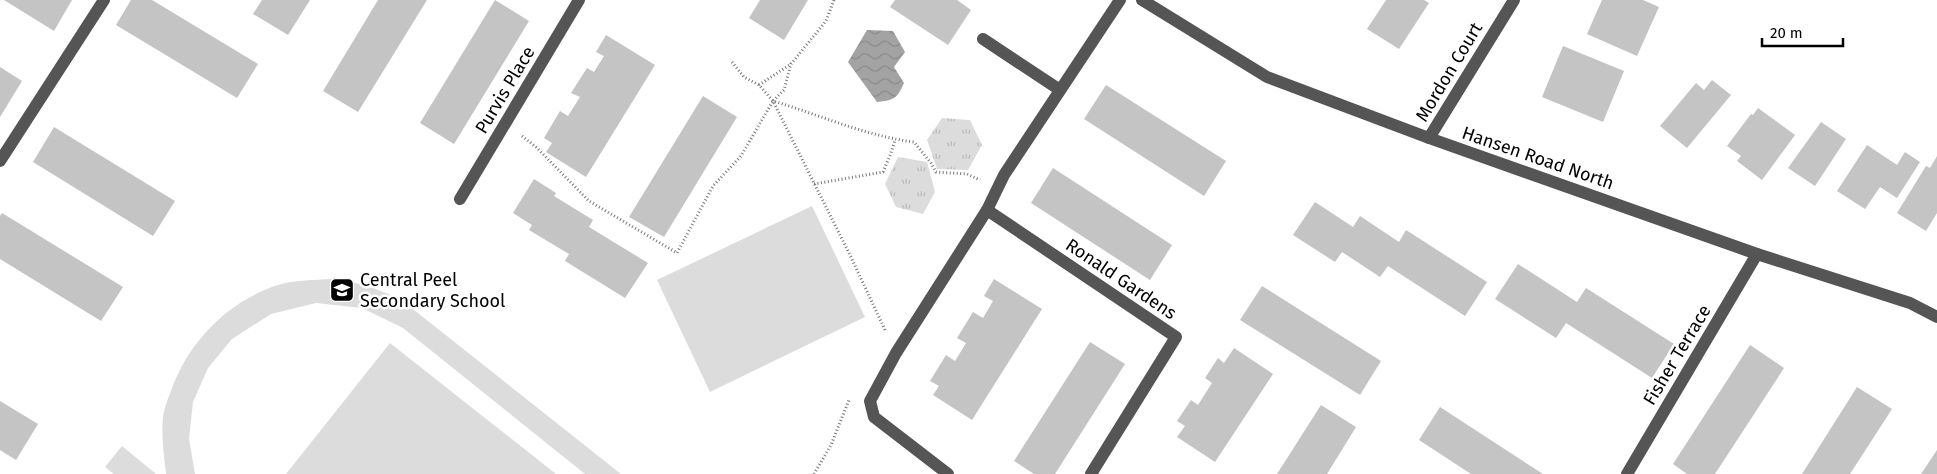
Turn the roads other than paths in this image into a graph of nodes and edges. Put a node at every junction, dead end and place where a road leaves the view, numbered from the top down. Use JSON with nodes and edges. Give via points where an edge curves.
{"nodes":[{"id":1,"x":104,"y":0,"type":"edge"},
{"id":2,"x":579,"y":0,"type":"edge"},
{"id":3,"x":1120,"y":0,"type":"edge"},
{"id":4,"x":1142,"y":0,"type":"edge"},
{"id":5,"x":1514,"y":0,"type":"edge"},
{"id":6,"x":983,"y":39,"type":"dead end"},
{"id":7,"x":1060,"y":90,"type":"junction"},
{"id":8,"x":1429,"y":138,"type":"junction"},
{"id":9,"x":0,"y":161,"type":"edge"},
{"id":10,"x":460,"y":199,"type":"dead end"},
{"id":11,"x":987,"y":210,"type":"junction"},
{"id":12,"x":1757,"y":254,"type":"junction"},
{"id":13,"x":1937,"y":317,"type":"edge"},
{"id":14,"x":948,"y":474,"type":"edge"},
{"id":15,"x":1091,"y":474,"type":"edge"},
{"id":16,"x":1627,"y":474,"type":"edge"}],
"edges":[{"from":1,"to":9,"type":"street"},
{"from":2,"to":10,"type":"street","name":"Purvis Place"},
{"from":3,"to":7,"type":"street"},
{"from":4,"to":8,"type":"street","name":"Hansen Road North","via":[[1267,77]]},
{"from":5,"to":8,"type":"street","name":"Mordon Court"},
{"from":6,"to":7,"type":"street"},
{"from":7,"to":11,"type":"street","via":[[997,188]]},
{"from":8,"to":12,"type":"street","name":"Hansen Road North"},
{"from":11,"to":14,"type":"street","via":[[896,353],[870,401],[874,417]]},
{"from":11,"to":15,"type":"street","name":"Ronald Gardens","via":[[1176,337]]},
{"from":12,"to":13,"type":"street","name":"Hansen Road North","via":[[1910,303]]},
{"from":12,"to":16,"type":"street","name":"Fisher Terrace"}]}
